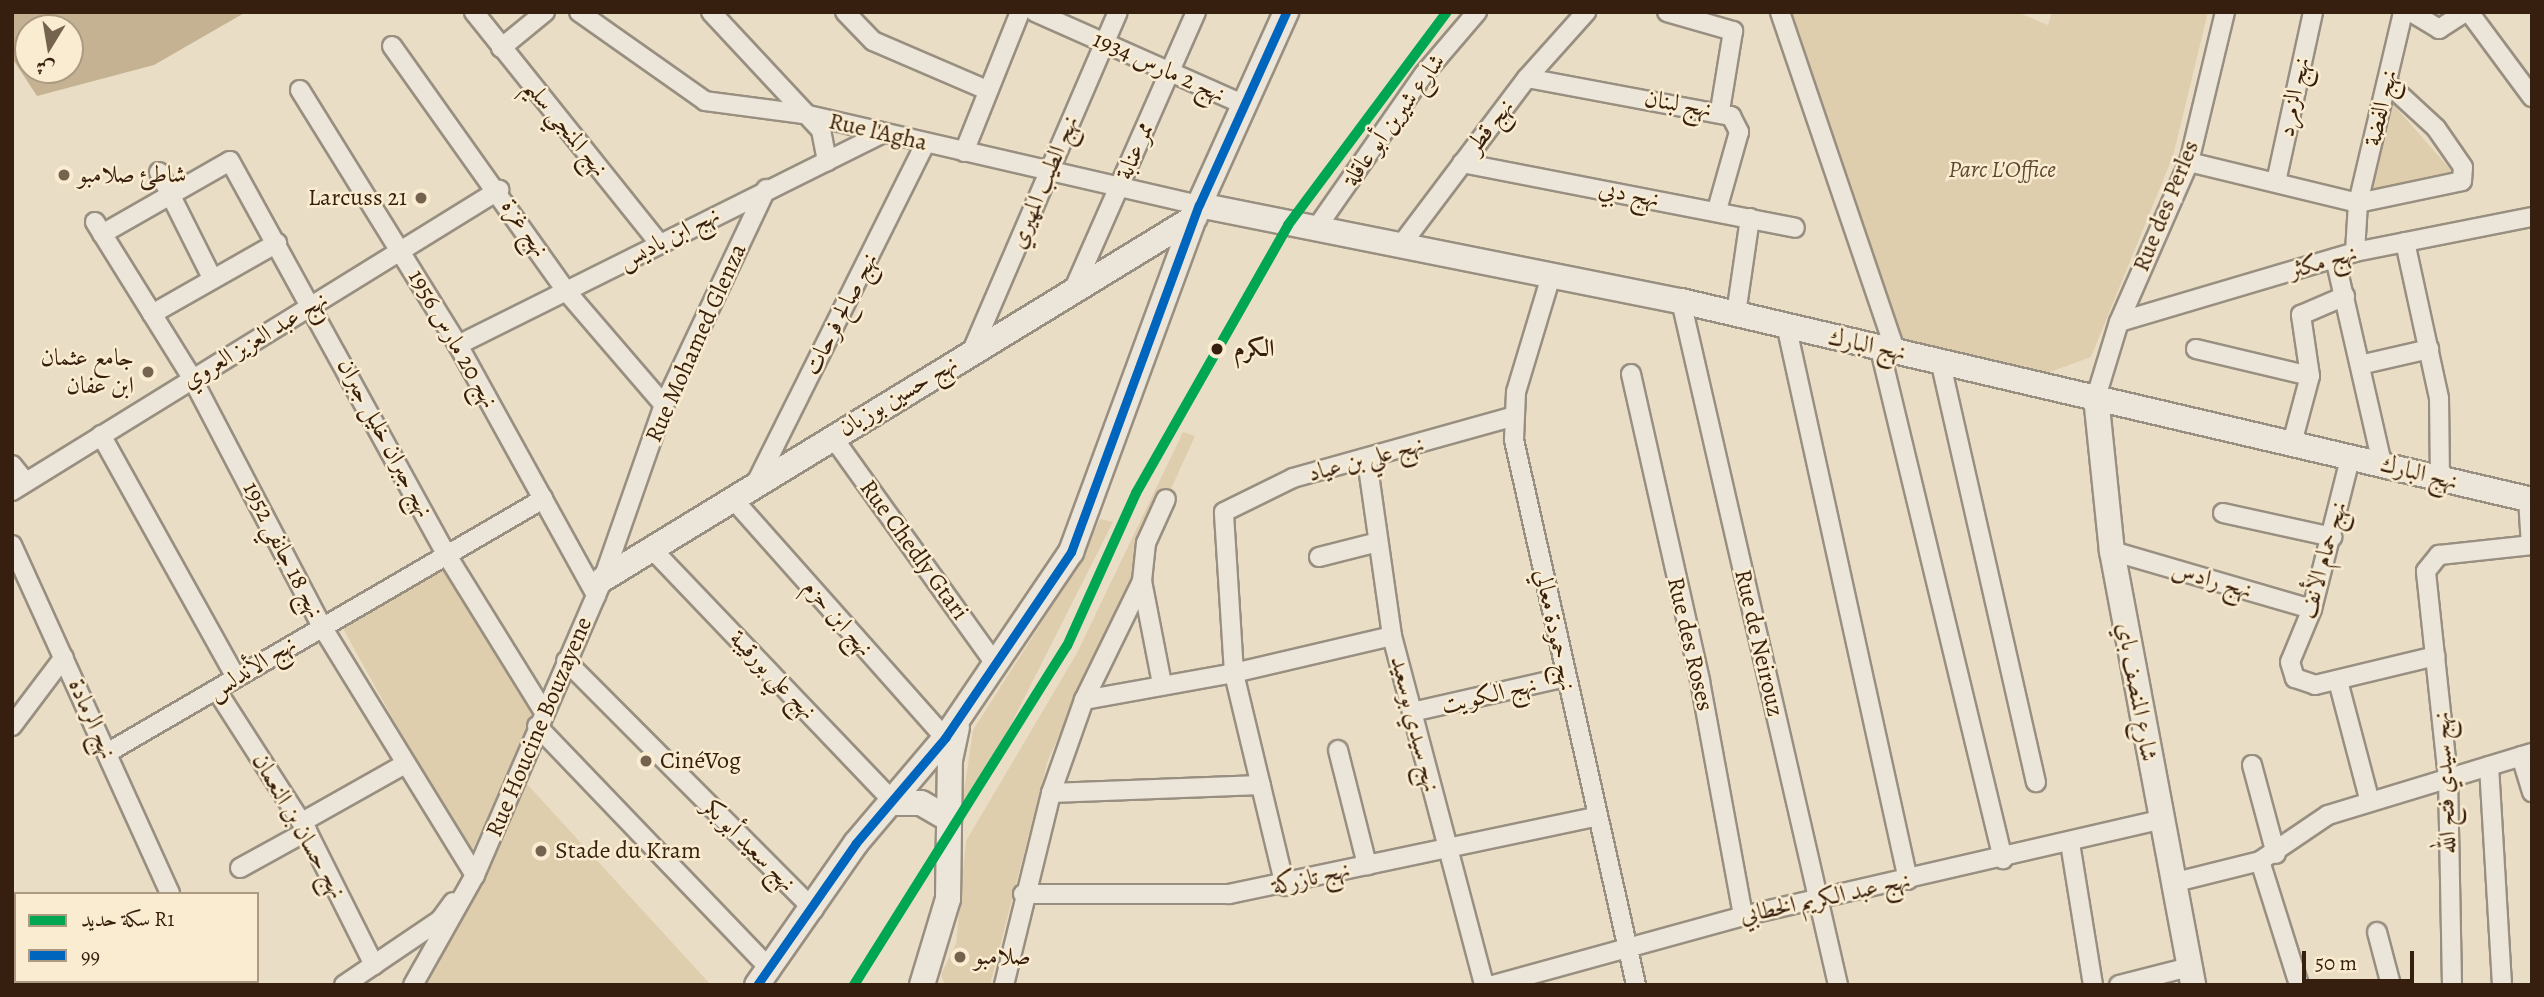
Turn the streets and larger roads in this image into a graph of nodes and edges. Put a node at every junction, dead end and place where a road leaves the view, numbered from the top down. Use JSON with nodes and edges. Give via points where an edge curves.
{"nodes":[{"id":1,"x":474,"y":12,"type":"edge"},
{"id":2,"x":545,"y":12,"type":"edge"},
{"id":3,"x":579,"y":12,"type":"edge"},
{"id":4,"x":711,"y":12,"type":"edge"},
{"id":5,"x":845,"y":12,"type":"edge"},
{"id":6,"x":1020,"y":12,"type":"edge"},
{"id":7,"x":1035,"y":12,"type":"edge"},
{"id":8,"x":1118,"y":12,"type":"edge"},
{"id":9,"x":1196,"y":12,"type":"edge"},
{"id":10,"x":1286,"y":12,"type":"edge"},
{"id":11,"x":1477,"y":12,"type":"edge"},
{"id":12,"x":1587,"y":12,"type":"edge"},
{"id":13,"x":1667,"y":12,"type":"edge"},
{"id":14,"x":1780,"y":12,"type":"edge"},
{"id":15,"x":2225,"y":12,"type":"edge"},
{"id":16,"x":2313,"y":12,"type":"edge"},
{"id":17,"x":2403,"y":12,"type":"edge"},
{"id":18,"x":2411,"y":12,"type":"edge"},
{"id":19,"x":2467,"y":12,"type":"edge"},
{"id":20,"x":1105,"y":42,"type":"junction"},
{"id":21,"x":392,"y":46,"type":"dead end"},
{"id":22,"x":501,"y":48,"type":"junction"},
{"id":23,"x":1169,"y":71,"type":"junction"},
{"id":24,"x":1527,"y":78,"type":"junction"},
{"id":25,"x":2387,"y":83,"type":"junction"},
{"id":26,"x":300,"y":90,"type":"dead end"},
{"id":27,"x":988,"y":90,"type":"junction"},
{"id":28,"x":2532,"y":97,"type":"edge"},
{"id":29,"x":1245,"y":105,"type":"junction"},
{"id":30,"x":1720,"y":110,"type":"junction"},
{"id":31,"x":804,"y":114,"type":"junction"},
{"id":32,"x":881,"y":134,"type":"junction"},
{"id":33,"x":925,"y":144,"type":"junction"},
{"id":34,"x":964,"y":152,"type":"junction"},
{"id":35,"x":827,"y":161,"type":"junction"},
{"id":36,"x":2189,"y":162,"type":"junction"},
{"id":37,"x":1462,"y":163,"type":"junction"},
{"id":38,"x":159,"y":172,"type":"dead end"},
{"id":39,"x":1049,"y":172,"type":"junction"},
{"id":40,"x":2276,"y":182,"type":"junction"},
{"id":41,"x":1119,"y":187,"type":"junction"},
{"id":42,"x":766,"y":189,"type":"junction"},
{"id":43,"x":499,"y":190,"type":"junction"},
{"id":44,"x":170,"y":195,"type":"junction"},
{"id":45,"x":2358,"y":203,"type":"junction"},
{"id":46,"x":1717,"y":210,"type":"junction"},
{"id":47,"x":1197,"y":211,"type":"junction"},
{"id":48,"x":2532,"y":217,"type":"edge"},
{"id":49,"x":1750,"y":218,"type":"junction"},
{"id":50,"x":1795,"y":228,"type":"dead end"},
{"id":51,"x":1315,"y":230,"type":"junction"},
{"id":52,"x":2405,"y":242,"type":"junction"},
{"id":53,"x":277,"y":243,"type":"junction"},
{"id":54,"x":659,"y":243,"type":"junction"},
{"id":55,"x":1401,"y":245,"type":"junction"},
{"id":56,"x":401,"y":251,"type":"junction"},
{"id":57,"x":2355,"y":252,"type":"junction"},
{"id":58,"x":2335,"y":258,"type":"junction"},
{"id":59,"x":211,"y":276,"type":"junction"},
{"id":60,"x":1551,"y":276,"type":"junction"},
{"id":61,"x":566,"y":291,"type":"junction"},
{"id":62,"x":1073,"y":291,"type":"junction"},
{"id":63,"x":2345,"y":296,"type":"junction"},
{"id":64,"x":1681,"y":301,"type":"junction"},
{"id":65,"x":314,"y":304,"type":"junction"},
{"id":66,"x":152,"y":314,"type":"junction"},
{"id":67,"x":1736,"y":314,"type":"junction"},
{"id":68,"x":2119,"y":322,"type":"junction"},
{"id":69,"x":1787,"y":329,"type":"junction"},
{"id":70,"x":458,"y":345,"type":"junction"},
{"id":71,"x":1887,"y":347,"type":"junction"},
{"id":72,"x":2196,"y":349,"type":"dead end"},
{"id":73,"x":2429,"y":349,"type":"junction"},
{"id":74,"x":971,"y":353,"type":"junction"},
{"id":75,"x":1940,"y":360,"type":"junction"},
{"id":76,"x":2364,"y":364,"type":"junction"},
{"id":77,"x":1630,"y":374,"type":"dead end"},
{"id":78,"x":2310,"y":376,"type":"junction"},
{"id":79,"x":192,"y":378,"type":"junction"},
{"id":80,"x":2096,"y":397,"type":"junction"},
{"id":81,"x":664,"y":405,"type":"junction"},
{"id":82,"x":1512,"y":417,"type":"junction"},
{"id":83,"x":101,"y":435,"type":"junction"},
{"id":84,"x":832,"y":436,"type":"junction"},
{"id":85,"x":2292,"y":443,"type":"junction"},
{"id":86,"x":2351,"y":456,"type":"junction"},
{"id":87,"x":1367,"y":460,"type":"junction"},
{"id":88,"x":2382,"y":464,"type":"junction"},
{"id":89,"x":12,"y":466,"type":"edge"},
{"id":90,"x":2440,"y":480,"type":"junction"},
{"id":91,"x":756,"y":483,"type":"junction"},
{"id":92,"x":19,"y":486,"type":"edge"},
{"id":93,"x":732,"y":498,"type":"junction"},
{"id":94,"x":543,"y":499,"type":"junction"},
{"id":95,"x":1166,"y":499,"type":"dead end"},
{"id":96,"x":2530,"y":500,"type":"edge"},
{"id":97,"x":2223,"y":513,"type":"dead end"},
{"id":98,"x":2332,"y":537,"type":"junction"},
{"id":99,"x":1374,"y":543,"type":"junction"},
{"id":100,"x":12,"y":545,"type":"edge"},
{"id":101,"x":2531,"y":545,"type":"edge"},
{"id":102,"x":650,"y":547,"type":"junction"},
{"id":103,"x":2112,"y":551,"type":"junction"},
{"id":104,"x":446,"y":554,"type":"junction"},
{"id":105,"x":1319,"y":557,"type":"dead end"},
{"id":106,"x":1142,"y":580,"type":"junction"},
{"id":107,"x":600,"y":587,"type":"junction"},
{"id":108,"x":2312,"y":609,"type":"junction"},
{"id":109,"x":321,"y":625,"type":"junction"},
{"id":110,"x":1392,"y":636,"type":"junction"},
{"id":111,"x":2436,"y":656,"type":"junction"},
{"id":112,"x":64,"y":657,"type":"junction"},
{"id":113,"x":566,"y":661,"type":"junction"},
{"id":114,"x":996,"y":665,"type":"junction"},
{"id":115,"x":234,"y":674,"type":"junction"},
{"id":116,"x":1234,"y":674,"type":"junction"},
{"id":117,"x":1566,"y":677,"type":"junction"},
{"id":118,"x":2338,"y":681,"type":"junction"},
{"id":119,"x":1161,"y":684,"type":"junction"},
{"id":120,"x":217,"y":691,"type":"junction"},
{"id":121,"x":1084,"y":700,"type":"junction"},
{"id":122,"x":1412,"y":712,"type":"junction"},
{"id":123,"x":960,"y":716,"type":"junction"},
{"id":124,"x":540,"y":719,"type":"junction"},
{"id":125,"x":12,"y":726,"type":"edge"},
{"id":126,"x":945,"y":738,"type":"junction"},
{"id":127,"x":1338,"y":750,"type":"dead end"},
{"id":128,"x":107,"y":753,"type":"junction"},
{"id":129,"x":2526,"y":755,"type":"edge"},
{"id":130,"x":405,"y":764,"type":"junction"},
{"id":131,"x":2252,"y":765,"type":"dead end"},
{"id":132,"x":2489,"y":766,"type":"junction"},
{"id":133,"x":2448,"y":778,"type":"junction"},
{"id":134,"x":2036,"y":782,"type":"dead end"},
{"id":135,"x":1261,"y":785,"type":"junction"},
{"id":136,"x":2532,"y":792,"type":"edge"},
{"id":137,"x":1051,"y":793,"type":"junction"},
{"id":138,"x":2370,"y":802,"type":"junction"},
{"id":139,"x":895,"y":803,"type":"junction"},
{"id":140,"x":1594,"y":817,"type":"junction"},
{"id":141,"x":947,"y":818,"type":"junction"},
{"id":142,"x":2160,"y":820,"type":"junction"},
{"id":143,"x":304,"y":827,"type":"junction"},
{"id":144,"x":2070,"y":843,"type":"junction"},
{"id":145,"x":1446,"y":847,"type":"junction"},
{"id":146,"x":2268,"y":858,"type":"junction"},
{"id":147,"x":2003,"y":859,"type":"junction"},
{"id":148,"x":1367,"y":865,"type":"junction"},
{"id":149,"x":240,"y":868,"type":"dead end"},
{"id":150,"x":475,"y":875,"type":"junction"},
{"id":151,"x":1908,"y":880,"type":"junction"},
{"id":152,"x":2172,"y":883,"type":"junction"},
{"id":153,"x":1285,"y":886,"type":"junction"},
{"id":154,"x":169,"y":892,"type":"edge"},
{"id":155,"x":1023,"y":894,"type":"junction"},
{"id":156,"x":1819,"y":898,"type":"junction"},
{"id":157,"x":814,"y":910,"type":"junction"},
{"id":158,"x":1743,"y":916,"type":"junction"},
{"id":159,"x":2377,"y":932,"type":"dead end"},
{"id":160,"x":1626,"y":946,"type":"junction"},
{"id":161,"x":374,"y":964,"type":"junction"},
{"id":162,"x":2191,"y":976,"type":"edge"},
{"id":163,"x":764,"y":977,"type":"edge"},
{"id":164,"x":344,"y":985,"type":"edge"},
{"id":165,"x":413,"y":985,"type":"edge"},
{"id":166,"x":922,"y":985,"type":"edge"},
{"id":167,"x":1004,"y":985,"type":"edge"},
{"id":168,"x":1483,"y":985,"type":"edge"},
{"id":169,"x":1493,"y":985,"type":"edge"},
{"id":170,"x":1636,"y":985,"type":"edge"},
{"id":171,"x":1838,"y":985,"type":"edge"},
{"id":172,"x":2093,"y":985,"type":"edge"},
{"id":173,"x":2119,"y":985,"type":"edge"},
{"id":174,"x":2299,"y":985,"type":"edge"},
{"id":175,"x":2391,"y":985,"type":"edge"},
{"id":176,"x":2452,"y":985,"type":"edge"},
{"id":177,"x":2502,"y":985,"type":"edge"}],
"edges":[{"from":1,"to":22,"type":"street","name":"نهج المنجي سليم"},
{"from":2,"to":22,"type":"street"},
{"from":3,"to":31,"type":"street","name":"Rue l'Agha","via":[[705,101]]},
{"from":4,"to":31,"type":"street"},
{"from":5,"to":27,"type":"street","via":[[873,41]]},
{"from":6,"to":27,"type":"street"},
{"from":7,"to":20,"type":"street","name":"نهج 2 مارس 1934"},
{"from":8,"to":20,"type":"street","name":"نهج الطيب المهيري"},
{"from":9,"to":23,"type":"street","name":"ممر عنابة"},
{"from":10,"to":29,"type":"street"},
{"from":11,"to":51,"type":"street","name":"شارع شيرين أبو عاقلة","via":[[1424,74]]},
{"from":12,"to":24,"type":"street","name":"نهج قطر"},
{"from":13,"to":30,"type":"street","via":[[1733,31]]},
{"from":14,"to":71,"type":"street"},
{"from":15,"to":36,"type":"street","name":"Rue des Perles"},
{"from":16,"to":40,"type":"street","name":"نهج الزمرد"},
{"from":17,"to":25,"type":"street","name":"نهج الفضة"},
{"from":18,"to":19,"type":"street","via":[[2422,24],[2439,29]]},
{"from":19,"to":28,"type":"street"},
{"from":20,"to":23,"type":"street","name":"نهج 2 مارس 1934"},
{"from":20,"to":39,"type":"street","name":"نهج الطيب المهيري"},
{"from":21,"to":43,"type":"street","name":"نهج غزة"},
{"from":22,"to":54,"type":"street","name":"نهج المنجي سليم"},
{"from":23,"to":29,"type":"street","name":"نهج 2 مارس 1934"},
{"from":23,"to":41,"type":"street","name":"ممر عنابة"},
{"from":24,"to":30,"type":"street","name":"نهج لبنان"},
{"from":24,"to":37,"type":"street","name":"نهج قطر"},
{"from":25,"to":45,"type":"street","name":"نهج الفضة"},
{"from":25,"to":45,"type":"street","via":[[2436,128],[2465,175],[2456,184]]},
{"from":26,"to":56,"type":"street","name":"نهج 20 مارس 1956"},
{"from":27,"to":34,"type":"street"},
{"from":29,"to":47,"type":"street"},
{"from":30,"to":46,"type":"street","name":"نهج لبنان","via":[[1739,132]]},
{"from":31,"to":32,"type":"street","name":"Rue l'Agha"},
{"from":31,"to":35,"type":"street","via":[[825,135]]},
{"from":32,"to":33,"type":"street","name":"Rue l'Agha"},
{"from":32,"to":35,"type":"street","name":"نهج ابن باديس"},
{"from":33,"to":34,"type":"street","name":"Rue l'Agha"},
{"from":33,"to":91,"type":"street","name":"نهج صالح فرحات"},
{"from":34,"to":39,"type":"street","name":"Rue l'Agha"},
{"from":35,"to":42,"type":"street","name":"نهج ابن باديس"},
{"from":36,"to":40,"type":"street"},
{"from":36,"to":68,"type":"street","name":"Rue des Perles"},
{"from":37,"to":46,"type":"street","name":"نهج دبي"},
{"from":37,"to":55,"type":"street","name":"نهج قطر"},
{"from":38,"to":44,"type":"street"},
{"from":39,"to":41,"type":"street","name":"Rue l'Agha"},
{"from":39,"to":74,"type":"street","name":"نهج الطيب المهيري"},
{"from":40,"to":45,"type":"street"},
{"from":41,"to":47,"type":"street","name":"Rue l'Agha"},
{"from":41,"to":62,"type":"street","name":"ممر عنابة"},
{"from":42,"to":54,"type":"street","name":"نهج ابن باديس"},
{"from":42,"to":81,"type":"street","name":"Rue Mohamed Glenza"},
{"from":43,"to":56,"type":"street","name":"نهج عبد العزيز العروي"},
{"from":43,"to":61,"type":"street","name":"نهج غزة"},
{"from":44,"to":53,"type":"street","name":"نهج جبران خليل جبران","via":[[230,161]]},
{"from":44,"to":59,"type":"street"},
{"from":44,"to":66,"type":"street","name":"نهج 18 جانفي 1952","via":[[98,228]]},
{"from":45,"to":57,"type":"street","name":"نهج الفضة"},
{"from":46,"to":49,"type":"street","name":"نهج دبي"},
{"from":47,"to":51,"type":"street","name":"نهج البارك"},
{"from":47,"to":62,"type":"street","name":"نهج حسين بوزيان"},
{"from":47,"to":114,"type":"street","via":[[1071,552]]},
{"from":48,"to":52,"type":"street","name":"نهج مكثر"},
{"from":49,"to":50,"type":"street","name":"نهج دبي"},
{"from":49,"to":67,"type":"street"},
{"from":51,"to":55,"type":"street","name":"نهج البارك"},
{"from":52,"to":57,"type":"street","name":"نهج مكثر"},
{"from":52,"to":73,"type":"street"},
{"from":53,"to":59,"type":"street"},
{"from":53,"to":65,"type":"street","name":"نهج جبران خليل جبران"},
{"from":54,"to":61,"type":"street","name":"نهج ابن باديس"},
{"from":55,"to":60,"type":"street","name":"نهج البارك"},
{"from":56,"to":65,"type":"street","name":"نهج عبد العزيز العروي"},
{"from":56,"to":70,"type":"street","name":"نهج 20 مارس 1956"},
{"from":57,"to":58,"type":"street","name":"نهج مكثر"},
{"from":58,"to":63,"type":"street"},
{"from":58,"to":68,"type":"street","name":"نهج مكثر"},
{"from":59,"to":66,"type":"street"},
{"from":60,"to":64,"type":"street","name":"نهج البارك"},
{"from":60,"to":82,"type":"street","name":"نهج حمودة معالي"},
{"from":61,"to":70,"type":"street","name":"نهج ابن باديس"},
{"from":61,"to":81,"type":"street","name":"نهج غزة"},
{"from":62,"to":74,"type":"street","name":"نهج حسين بوزيان"},
{"from":63,"to":76,"type":"street"},
{"from":63,"to":78,"type":"street","via":[[2301,315]]},
{"from":64,"to":67,"type":"street","name":"نهج البارك"},
{"from":64,"to":156,"type":"street","name":"Rue de Neirouz"},
{"from":65,"to":79,"type":"street","name":"نهج عبد العزيز العروي"},
{"from":65,"to":104,"type":"street","name":"نهج جبران خليل جبران"},
{"from":66,"to":79,"type":"street","name":"نهج 18 جانفي 1952"},
{"from":67,"to":69,"type":"street","name":"نهج البارك"},
{"from":68,"to":80,"type":"street","name":"Rue des Perles"},
{"from":69,"to":71,"type":"street","name":"نهج البارك"},
{"from":69,"to":151,"type":"street"},
{"from":70,"to":94,"type":"street","name":"نهج 20 مارس 1956"},
{"from":71,"to":75,"type":"street","name":"نهج البارك"},
{"from":71,"to":147,"type":"street"},
{"from":72,"to":78,"type":"street"},
{"from":73,"to":76,"type":"street"},
{"from":73,"to":90,"type":"street","via":[[2439,398]]},
{"from":74,"to":84,"type":"street","name":"نهج حسين بوزيان"},
{"from":75,"to":80,"type":"street","name":"نهج البارك"},
{"from":75,"to":134,"type":"street"},
{"from":76,"to":88,"type":"street"},
{"from":77,"to":158,"type":"street","name":"Rue des Roses","via":[[1700,681]]},
{"from":78,"to":85,"type":"street"},
{"from":79,"to":83,"type":"street","name":"نهج عبد العزيز العروي"},
{"from":79,"to":109,"type":"street","name":"نهج 18 جانفي 1952"},
{"from":80,"to":85,"type":"street","name":"نهج البارك"},
{"from":80,"to":103,"type":"street","name":"شارع المنصف باي"},
{"from":81,"to":107,"type":"street","name":"Rue Mohamed Glenza"},
{"from":82,"to":87,"type":"street","name":"نهج علي بن عياد"},
{"from":82,"to":117,"type":"street","name":"نهج حمودة معالي"},
{"from":83,"to":92,"type":"street","name":"نهج عبد العزيز العروي"},
{"from":83,"to":115,"type":"street"},
{"from":84,"to":91,"type":"street","name":"نهج حسين بوزيان"},
{"from":84,"to":114,"type":"street","name":"Rue Chedly Gtari"},
{"from":85,"to":86,"type":"street","name":"نهج البارك"},
{"from":86,"to":88,"type":"street","name":"نهج البارك"},
{"from":86,"to":98,"type":"street","name":"نهج حمام الأنف"},
{"from":87,"to":99,"type":"street","name":"نهج سيدي بوسعيد"},
{"from":87,"to":116,"type":"street","name":"نهج علي بن عياد","via":[[1293,478],[1224,512]]},
{"from":88,"to":90,"type":"street","name":"نهج البارك"},
{"from":89,"to":92,"type":"street"},
{"from":90,"to":96,"type":"street","name":"نهج البارك"},
{"from":91,"to":93,"type":"street","name":"نهج حسين بوزيان"},
{"from":93,"to":102,"type":"street","name":"نهج حسين بوزيان"},
{"from":93,"to":126,"type":"street","name":"نهج ابن حزم"},
{"from":94,"to":104,"type":"street","name":"نهج الأندلس"},
{"from":94,"to":107,"type":"street","name":"نهج 20 مارس 1956"},
{"from":95,"to":106,"type":"street","via":[[1146,543]]},
{"from":96,"to":101,"type":"street"},
{"from":97,"to":98,"type":"street"},
{"from":98,"to":108,"type":"street","name":"نهج حمام الأنف"},
{"from":99,"to":105,"type":"street"},
{"from":99,"to":110,"type":"street","name":"نهج سيدي بوسعيد"},
{"from":100,"to":112,"type":"street","name":"نهج الرمادة"},
{"from":101,"to":111,"type":"street","name":"نهج سيدي فتح الله","via":[[2439,555],[2427,566]]},
{"from":102,"to":107,"type":"street","name":"نهج حسين بوزيان"},
{"from":102,"to":139,"type":"street","name":"نهج علي بورقيبة"},
{"from":103,"to":108,"type":"street","name":"نهج رادس"},
{"from":103,"to":142,"type":"street","name":"شارع المنصف باي"},
{"from":104,"to":109,"type":"street","name":"نهج الأندلس"},
{"from":104,"to":124,"type":"street","name":"نهج جبران خليل جبران"},
{"from":106,"to":119,"type":"street"},
{"from":106,"to":121,"type":"street"},
{"from":107,"to":113,"type":"street","name":"Rue Houcine Bouzayene"},
{"from":108,"to":118,"type":"street","name":"نهج حمام الأنف","via":[[2290,662],[2303,683]]},
{"from":109,"to":115,"type":"street","name":"نهج الأندلس"},
{"from":109,"to":130,"type":"street","name":"نهج 18 جانفي 1952"},
{"from":110,"to":116,"type":"street"},
{"from":110,"to":122,"type":"street","name":"نهج سيدي بوسعيد"},
{"from":111,"to":118,"type":"street"},
{"from":111,"to":133,"type":"street","name":"نهج سيدي فتح الله"},
{"from":112,"to":125,"type":"street"},
{"from":112,"to":128,"type":"street","name":"نهج الرمادة"},
{"from":113,"to":124,"type":"street","name":"Rue Houcine Bouzayene"},
{"from":113,"to":157,"type":"street","name":"نهج سعيد أبو بكر"},
{"from":114,"to":123,"type":"street"},
{"from":115,"to":120,"type":"street","name":"نهج الأندلس"},
{"from":116,"to":119,"type":"street"},
{"from":116,"to":135,"type":"street"},
{"from":117,"to":122,"type":"street","name":"نهج الكويت"},
{"from":117,"to":140,"type":"street","name":"نهج حمودة معالي"},
{"from":118,"to":138,"type":"street"},
{"from":119,"to":121,"type":"street"},
{"from":120,"to":128,"type":"street","name":"نهج الأندلس"},
{"from":120,"to":143,"type":"street","name":"نهج حسان بن النعمان"},
{"from":121,"to":137,"type":"street"},
{"from":122,"to":145,"type":"street","name":"نهج سيدي بوسعيد"},
{"from":123,"to":126,"type":"street"},
{"from":123,"to":141,"type":"street"},
{"from":124,"to":150,"type":"street","name":"Rue Houcine Bouzayene"},
{"from":124,"to":163,"type":"street","name":"نهج جبران خليل جبران"},
{"from":126,"to":139,"type":"street"},
{"from":127,"to":148,"type":"street"},
{"from":128,"to":154,"type":"street","name":"نهج الرمادة"},
{"from":129,"to":132,"type":"street"},
{"from":129,"to":136,"type":"street"},
{"from":130,"to":143,"type":"street"},
{"from":130,"to":150,"type":"street","name":"نهج 18 جانفي 1952"},
{"from":131,"to":146,"type":"street"},
{"from":132,"to":133,"type":"street"},
{"from":132,"to":177,"type":"street"},
{"from":133,"to":138,"type":"street"},
{"from":133,"to":176,"type":"street","name":"نهج سيدي فتح الله"},
{"from":135,"to":137,"type":"street"},
{"from":135,"to":153,"type":"street"},
{"from":137,"to":155,"type":"street"},
{"from":138,"to":146,"type":"street","via":[[2310,824]]},
{"from":139,"to":141,"type":"street","via":[[921,803]]},
{"from":139,"to":157,"type":"street","via":[[856,843]]},
{"from":140,"to":145,"type":"street","name":"نهج تازركة"},
{"from":140,"to":160,"type":"street","name":"نهج حمودة معالي"},
{"from":141,"to":166,"type":"street","via":[[948,899]]},
{"from":142,"to":144,"type":"street","name":"نهج عبد الكريم الخطابي"},
{"from":142,"to":152,"type":"street","name":"شارع المنصف باي"},
{"from":143,"to":149,"type":"street"},
{"from":143,"to":161,"type":"street","name":"نهج حسان بن النعمان"},
{"from":144,"to":147,"type":"street","name":"نهج عبد الكريم الخطابي"},
{"from":144,"to":172,"type":"street"},
{"from":145,"to":148,"type":"street","name":"نهج تازركة"},
{"from":145,"to":168,"type":"street","name":"نهج سيدي بوسعيد"},
{"from":146,"to":152,"type":"street"},
{"from":146,"to":174,"type":"street"},
{"from":147,"to":151,"type":"street","name":"نهج عبد الكريم الخطابي"},
{"from":148,"to":153,"type":"street","name":"نهج تازركة"},
{"from":150,"to":161,"type":"street","via":[[440,920]]},
{"from":150,"to":165,"type":"street"},
{"from":151,"to":156,"type":"street","name":"نهج عبد الكريم الخطابي"},
{"from":152,"to":162,"type":"street","name":"شارع المنصف باي"},
{"from":153,"to":155,"type":"street","name":"نهج تازركة","via":[[1164,897]]},
{"from":155,"to":167,"type":"street"},
{"from":156,"to":158,"type":"street","name":"نهج عبد الكريم الخطابي"},
{"from":156,"to":171,"type":"street","name":"Rue de Neirouz"},
{"from":157,"to":163,"type":"street"},
{"from":158,"to":160,"type":"street","name":"نهج عبد الكريم الخطابي"},
{"from":159,"to":175,"type":"street"},
{"from":160,"to":169,"type":"street","name":"نهج عبد الكريم الخطابي"},
{"from":160,"to":170,"type":"street","name":"نهج حمودة معالي"},
{"from":161,"to":164,"type":"street"},
{"from":162,"to":173,"type":"street"}]}
